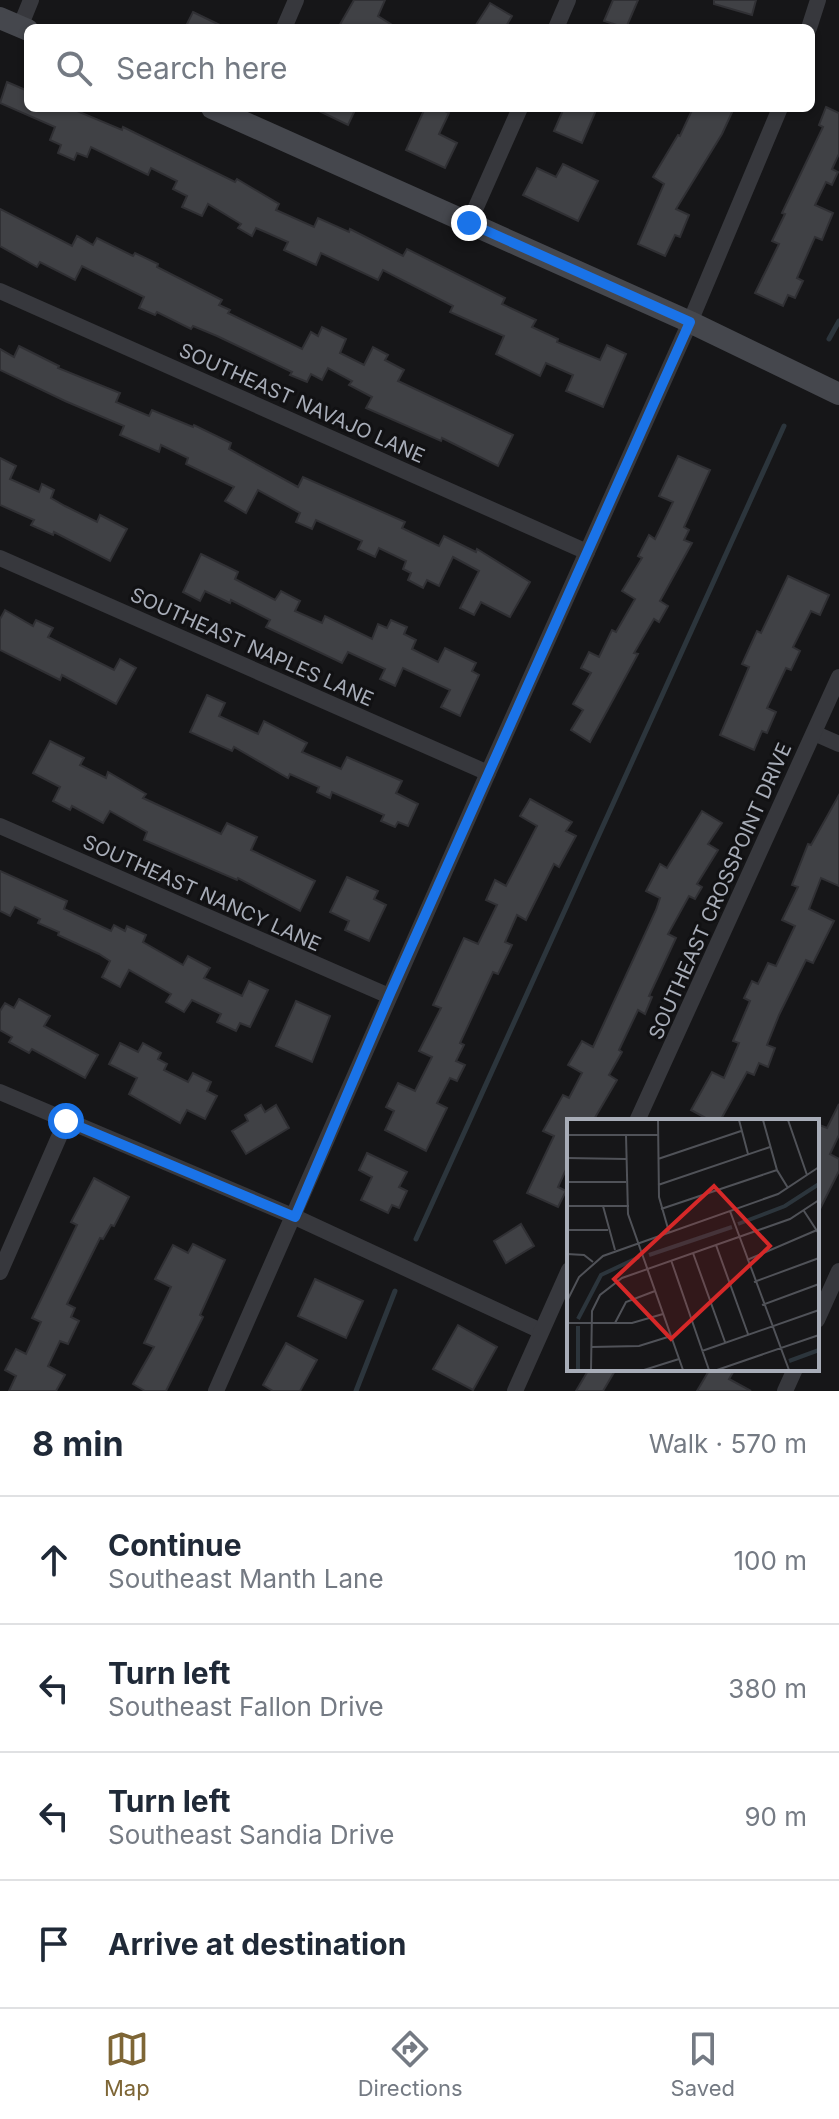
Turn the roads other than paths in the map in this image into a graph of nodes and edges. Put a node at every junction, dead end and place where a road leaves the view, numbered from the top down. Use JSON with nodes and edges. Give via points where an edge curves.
{"nodes":[{"id":1,"x":31,"y":0,"type":"edge"},
{"id":2,"x":296,"y":0,"type":"edge"},
{"id":3,"x":568,"y":0,"type":"edge"},
{"id":4,"x":818,"y":0,"type":"edge"},
{"id":5,"x":286,"y":24,"type":"edge"},
{"id":6,"x":558,"y":24,"type":"edge"},
{"id":7,"x":810,"y":24,"type":"edge"},
{"id":8,"x":16,"y":25,"type":"edge"},
{"id":9,"x":518,"y":112,"type":"edge"},
{"id":10,"x":778,"y":112,"type":"edge"},
{"id":11,"x":246,"y":115,"type":"edge"},
{"id":12,"x":469,"y":223,"type":"junction"},
{"id":13,"x":0,"y":291,"type":"edge"},
{"id":14,"x":690,"y":322,"type":"junction"},
{"id":15,"x":839,"y":394,"type":"edge"},
{"id":16,"x":587,"y":552,"type":"junction"},
{"id":17,"x":0,"y":558,"type":"edge"},
{"id":18,"x":839,"y":677,"type":"edge"},
{"id":19,"x":814,"y":733,"type":"junction"},
{"id":20,"x":839,"y":744,"type":"edge"},
{"id":21,"x":488,"y":773,"type":"junction"},
{"id":22,"x":0,"y":826,"type":"edge"},
{"id":23,"x":389,"y":996,"type":"junction"},
{"id":24,"x":0,"y":1092,"type":"edge"},
{"id":25,"x":638,"y":1119,"type":"edge"},
{"id":26,"x":66,"y":1121,"type":"junction"},
{"id":27,"x":295,"y":1217,"type":"junction"},
{"id":28,"x":839,"y":1271,"type":"edge"},
{"id":29,"x":0,"y":1272,"type":"edge"},
{"id":30,"x":567,"y":1274,"type":"edge"},
{"id":31,"x":819,"y":1316,"type":"edge"},
{"id":32,"x":541,"y":1331,"type":"junction"},
{"id":33,"x":794,"y":1371,"type":"edge"},
{"id":34,"x":216,"y":1391,"type":"edge"},
{"id":35,"x":515,"y":1391,"type":"edge"},
{"id":36,"x":785,"y":1391,"type":"edge"}],
"edges":[{"from":1,"to":8,"type":"street"},
{"from":2,"to":5,"type":"street"},
{"from":3,"to":6,"type":"street"},
{"from":4,"to":7,"type":"street"},
{"from":9,"to":12,"type":"street"},
{"from":10,"to":14,"type":"street"},
{"from":11,"to":12,"type":"street"},
{"from":12,"to":14,"type":"street"},
{"from":13,"to":16,"type":"street","name":"SOUTHEAST NAVAJO LANE"},
{"from":14,"to":15,"type":"street"},
{"from":14,"to":16,"type":"street"},
{"from":16,"to":21,"type":"street"},
{"from":17,"to":21,"type":"street","name":"SOUTHEAST NAPLES LANE"},
{"from":18,"to":19,"type":"street","name":"SOUTHEAST CROSSPOINT DRIVE"},
{"from":19,"to":20,"type":"street"},
{"from":19,"to":25,"type":"street","name":"SOUTHEAST CROSSPOINT DRIVE"},
{"from":21,"to":23,"type":"street"},
{"from":22,"to":23,"type":"street","name":"SOUTHEAST NANCY LANE"},
{"from":23,"to":27,"type":"street"},
{"from":24,"to":26,"type":"street"},
{"from":26,"to":27,"type":"street"},
{"from":26,"to":29,"type":"street"},
{"from":27,"to":32,"type":"street"},
{"from":27,"to":34,"type":"street"},
{"from":28,"to":31,"type":"street"},
{"from":30,"to":32,"type":"street"},
{"from":32,"to":35,"type":"street"},
{"from":33,"to":36,"type":"street"}]}
